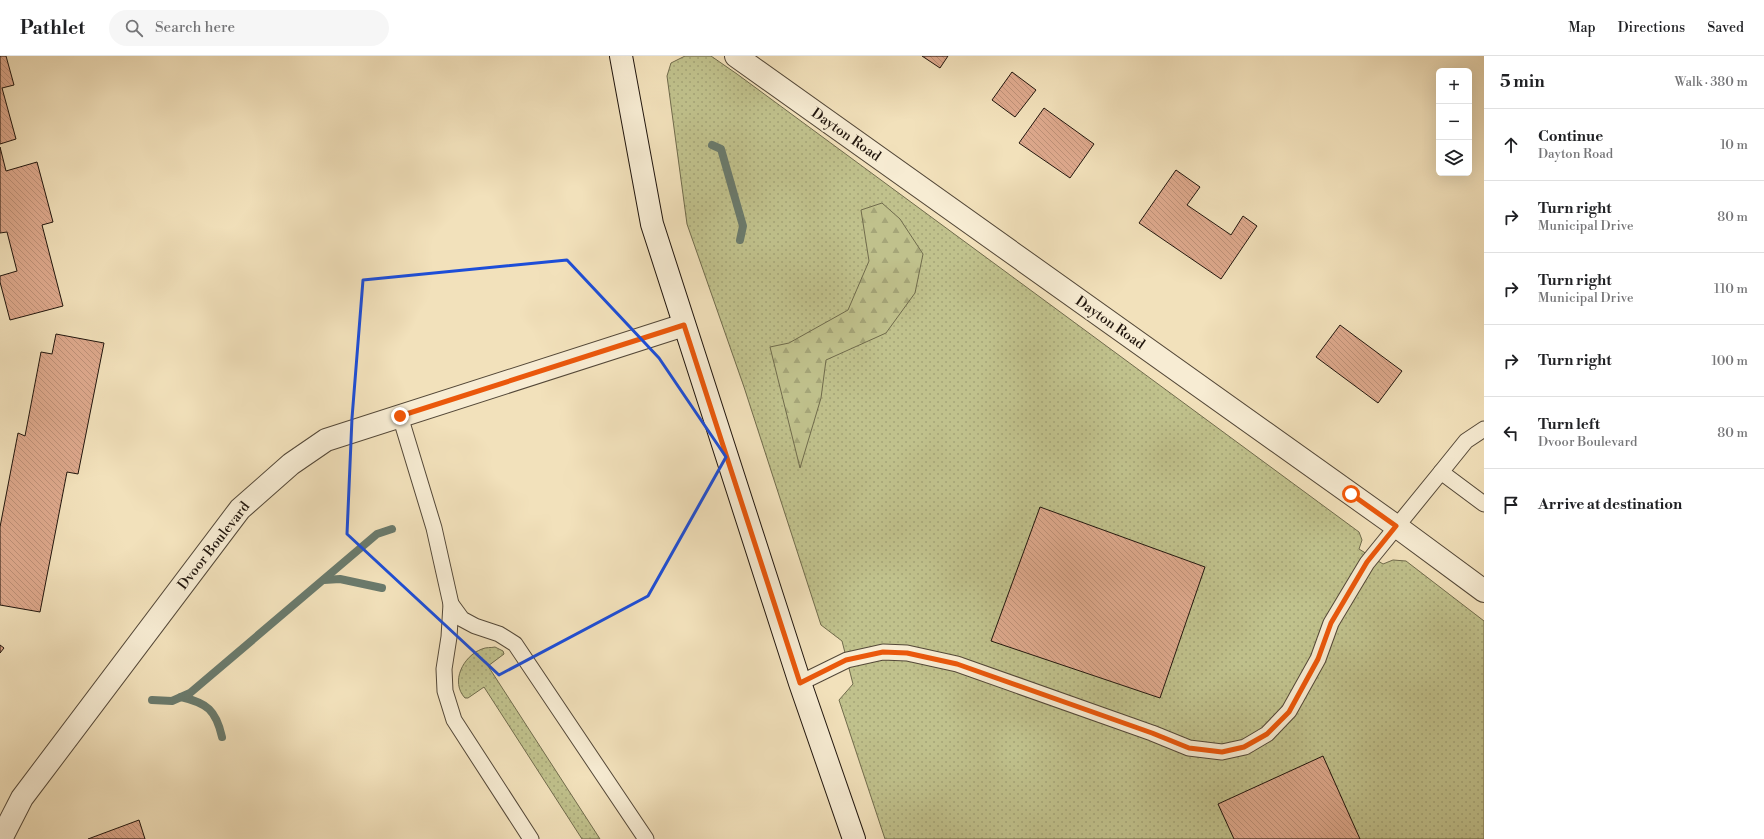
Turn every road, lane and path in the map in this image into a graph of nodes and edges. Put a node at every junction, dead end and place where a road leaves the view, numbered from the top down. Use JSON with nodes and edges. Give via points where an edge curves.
{"nodes":[{"id":1,"x":621,"y":56,"type":"edge"},
{"id":2,"x":736,"y":56,"type":"edge"},
{"id":3,"x":684,"y":325,"type":"junction"},
{"id":4,"x":400,"y":416,"type":"junction"},
{"id":5,"x":1484,"y":429,"type":"edge"},
{"id":6,"x":1440,"y":472,"type":"junction"},
{"id":7,"x":1484,"y":504,"type":"edge"},
{"id":8,"x":1396,"y":526,"type":"junction"},
{"id":9,"x":1484,"y":592,"type":"edge"},
{"id":10,"x":451,"y":604,"type":"junction"},
{"id":11,"x":800,"y":683,"type":"junction"},
{"id":12,"x":1,"y":839,"type":"edge"},
{"id":13,"x":531,"y":839,"type":"edge"},
{"id":14,"x":646,"y":839,"type":"edge"},
{"id":15,"x":854,"y":839,"type":"edge"}],
"edges":[{"from":1,"to":3,"type":"street","via":[[652,224]]},
{"from":2,"to":8,"type":"street","name":"Dayton Road"},
{"from":3,"to":4,"type":"street","name":"Dvoor Boulevard"},
{"from":3,"to":11,"type":"street"},
{"from":4,"to":10,"type":"lane","via":[[434,528]]},
{"from":4,"to":12,"type":"street","name":"Dvoor Boulevard","via":[[326,440],[290,464],[240,509],[22,798]]},
{"from":5,"to":6,"type":"lane","via":[[1466,441]]},
{"from":6,"to":7,"type":"lane"},
{"from":6,"to":8,"type":"lane"},
{"from":8,"to":9,"type":"street","name":"Dayton Road"},
{"from":8,"to":11,"type":"lane","via":[[1367,562],[1331,623],[1318,659],[1289,712],[1267,734],[1244,747],[1222,752],[1189,748],[957,664],[907,653],[883,652],[846,660]]},
{"from":10,"to":13,"type":"lane","via":[[444,670],[445,691],[454,720]]},
{"from":10,"to":14,"type":"lane","via":[[462,619],[515,644]]},
{"from":11,"to":15,"type":"street"}]}
